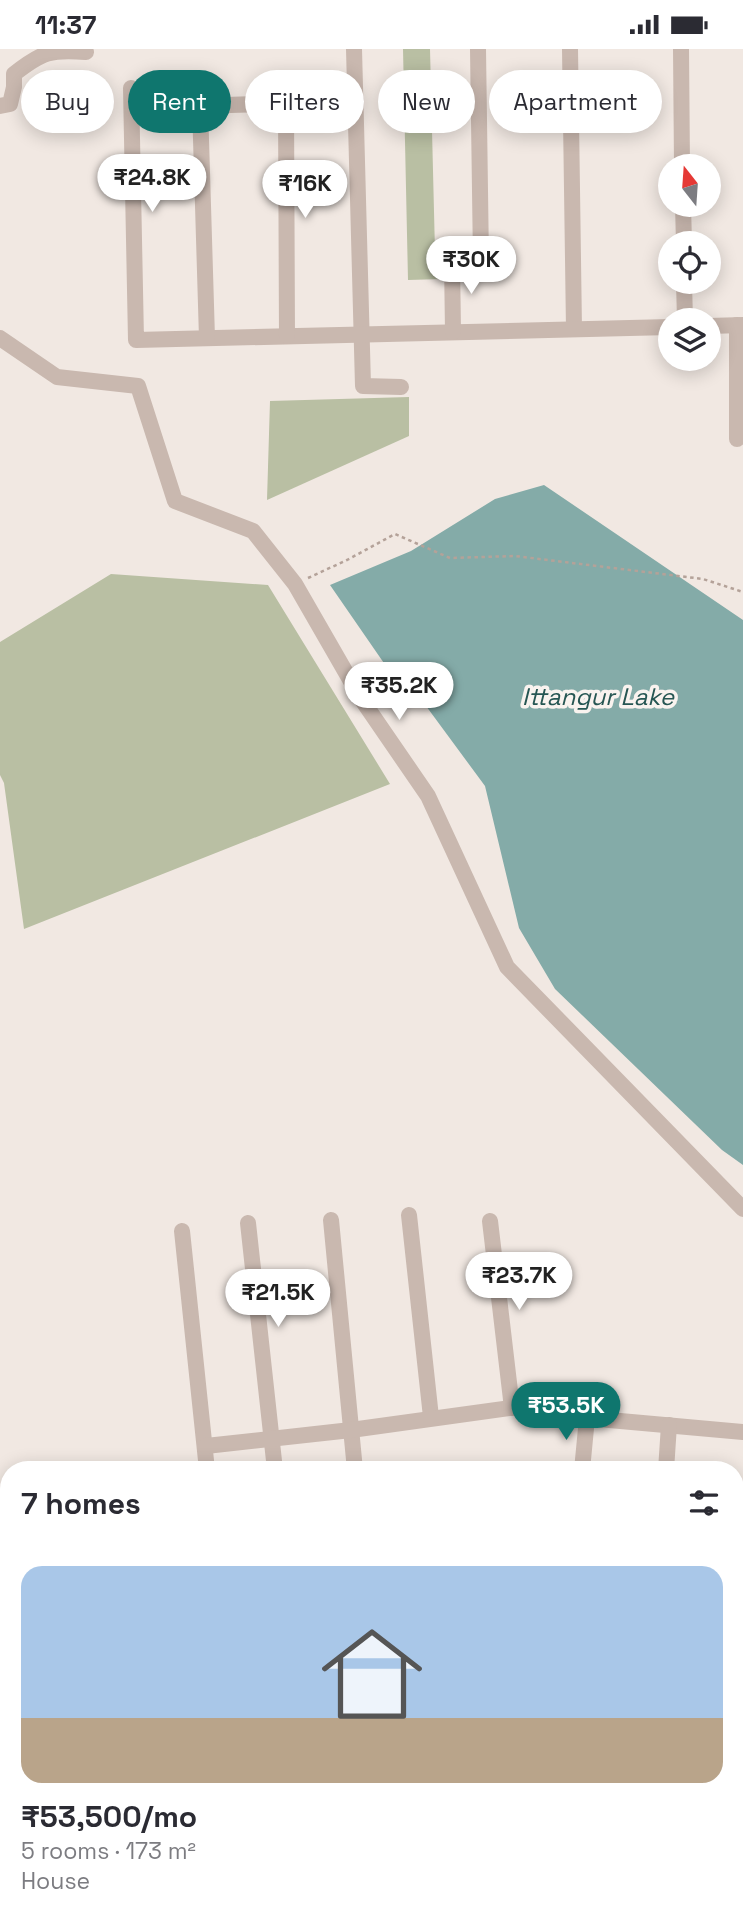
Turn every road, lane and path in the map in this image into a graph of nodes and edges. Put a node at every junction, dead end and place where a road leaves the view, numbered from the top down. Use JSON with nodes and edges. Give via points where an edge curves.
{"nodes":[{"id":1,"x":354,"y":49,"type":"edge"},
{"id":2,"x":478,"y":49,"type":"edge"},
{"id":3,"x":570,"y":49,"type":"edge"},
{"id":4,"x":681,"y":49,"type":"edge"},
{"id":5,"x":86,"y":52,"type":"dead end"},
{"id":6,"x":355,"y":70,"type":"edge"},
{"id":7,"x":0,"y":106,"type":"edge"},
{"id":8,"x":132,"y":133,"type":"edge"},
{"id":9,"x":201,"y":133,"type":"edge"},
{"id":10,"x":286,"y":133,"type":"edge"},
{"id":11,"x":357,"y":133,"type":"edge"},
{"id":12,"x":682,"y":154,"type":"edge"},
{"id":13,"x":740,"y":325,"type":"edge"},
{"id":14,"x":721,"y":326,"type":"edge"},
{"id":15,"x":658,"y":327,"type":"edge"},
{"id":16,"x":574,"y":329,"type":"junction"},
{"id":17,"x":453,"y":332,"type":"junction"},
{"id":18,"x":362,"y":334,"type":"junction"},
{"id":19,"x":287,"y":336,"type":"junction"},
{"id":20,"x":0,"y":338,"type":"edge"},
{"id":21,"x":207,"y":338,"type":"junction"},
{"id":22,"x":401,"y":387,"type":"dead end"},
{"id":23,"x":737,"y":439,"type":"dead end"},
{"id":24,"x":295,"y":584,"type":"junction"},
{"id":25,"x":743,"y":592,"type":"edge"},
{"id":26,"x":743,"y":1209,"type":"edge"},
{"id":27,"x":409,"y":1215,"type":"dead end"},
{"id":28,"x":331,"y":1220,"type":"dead end"},
{"id":29,"x":490,"y":1221,"type":"dead end"},
{"id":30,"x":248,"y":1223,"type":"dead end"},
{"id":31,"x":182,"y":1231,"type":"dead end"},
{"id":32,"x":512,"y":1408,"type":"junction"},
{"id":33,"x":431,"y":1417,"type":"junction"},
{"id":34,"x":587,"y":1418,"type":"junction"},
{"id":35,"x":669,"y":1425,"type":"junction"},
{"id":36,"x":351,"y":1430,"type":"junction"},
{"id":37,"x":743,"y":1432,"type":"edge"},
{"id":38,"x":271,"y":1440,"type":"junction"},
{"id":39,"x":206,"y":1446,"type":"junction"},
{"id":40,"x":207,"y":1461,"type":"edge"},
{"id":41,"x":274,"y":1461,"type":"edge"},
{"id":42,"x":354,"y":1461,"type":"edge"},
{"id":43,"x":583,"y":1461,"type":"edge"},
{"id":44,"x":667,"y":1461,"type":"edge"}],
"edges":[{"from":1,"to":6,"type":"street"},
{"from":2,"to":17,"type":"street","via":[[481,261],[452,261]]},
{"from":3,"to":16,"type":"street"},
{"from":4,"to":12,"type":"street"},
{"from":5,"to":7,"type":"street","via":[[60,49],[36,57],[14,74],[10,104]]},
{"from":8,"to":21,"type":"street","via":[[136,339]]},
{"from":9,"to":21,"type":"street"},
{"from":10,"to":19,"type":"street"},
{"from":11,"to":18,"type":"street"},
{"from":13,"to":14,"type":"street"},
{"from":13,"to":23,"type":"street"},
{"from":15,"to":16,"type":"street"},
{"from":16,"to":17,"type":"street"},
{"from":17,"to":18,"type":"street"},
{"from":18,"to":19,"type":"street"},
{"from":18,"to":22,"type":"street","via":[[363,386]]},
{"from":19,"to":21,"type":"street"},
{"from":20,"to":24,"type":"street","via":[[57,377],[138,386],[175,501],[253,531]]},
{"from":24,"to":25,"type":"path","via":[[395,534],[450,558],[515,557],[703,579]]},
{"from":24,"to":26,"type":"street","via":[[359,697],[428,796],[507,967]]},
{"from":27,"to":33,"type":"street"},
{"from":28,"to":36,"type":"street"},
{"from":29,"to":32,"type":"street"},
{"from":30,"to":38,"type":"street"},
{"from":31,"to":39,"type":"street"},
{"from":32,"to":33,"type":"street"},
{"from":32,"to":34,"type":"street"},
{"from":33,"to":36,"type":"street"},
{"from":34,"to":35,"type":"street"},
{"from":34,"to":43,"type":"street"},
{"from":35,"to":37,"type":"street"},
{"from":35,"to":44,"type":"street"},
{"from":36,"to":38,"type":"street"},
{"from":36,"to":42,"type":"street"},
{"from":38,"to":39,"type":"street"},
{"from":38,"to":41,"type":"street"},
{"from":39,"to":40,"type":"street"}]}
